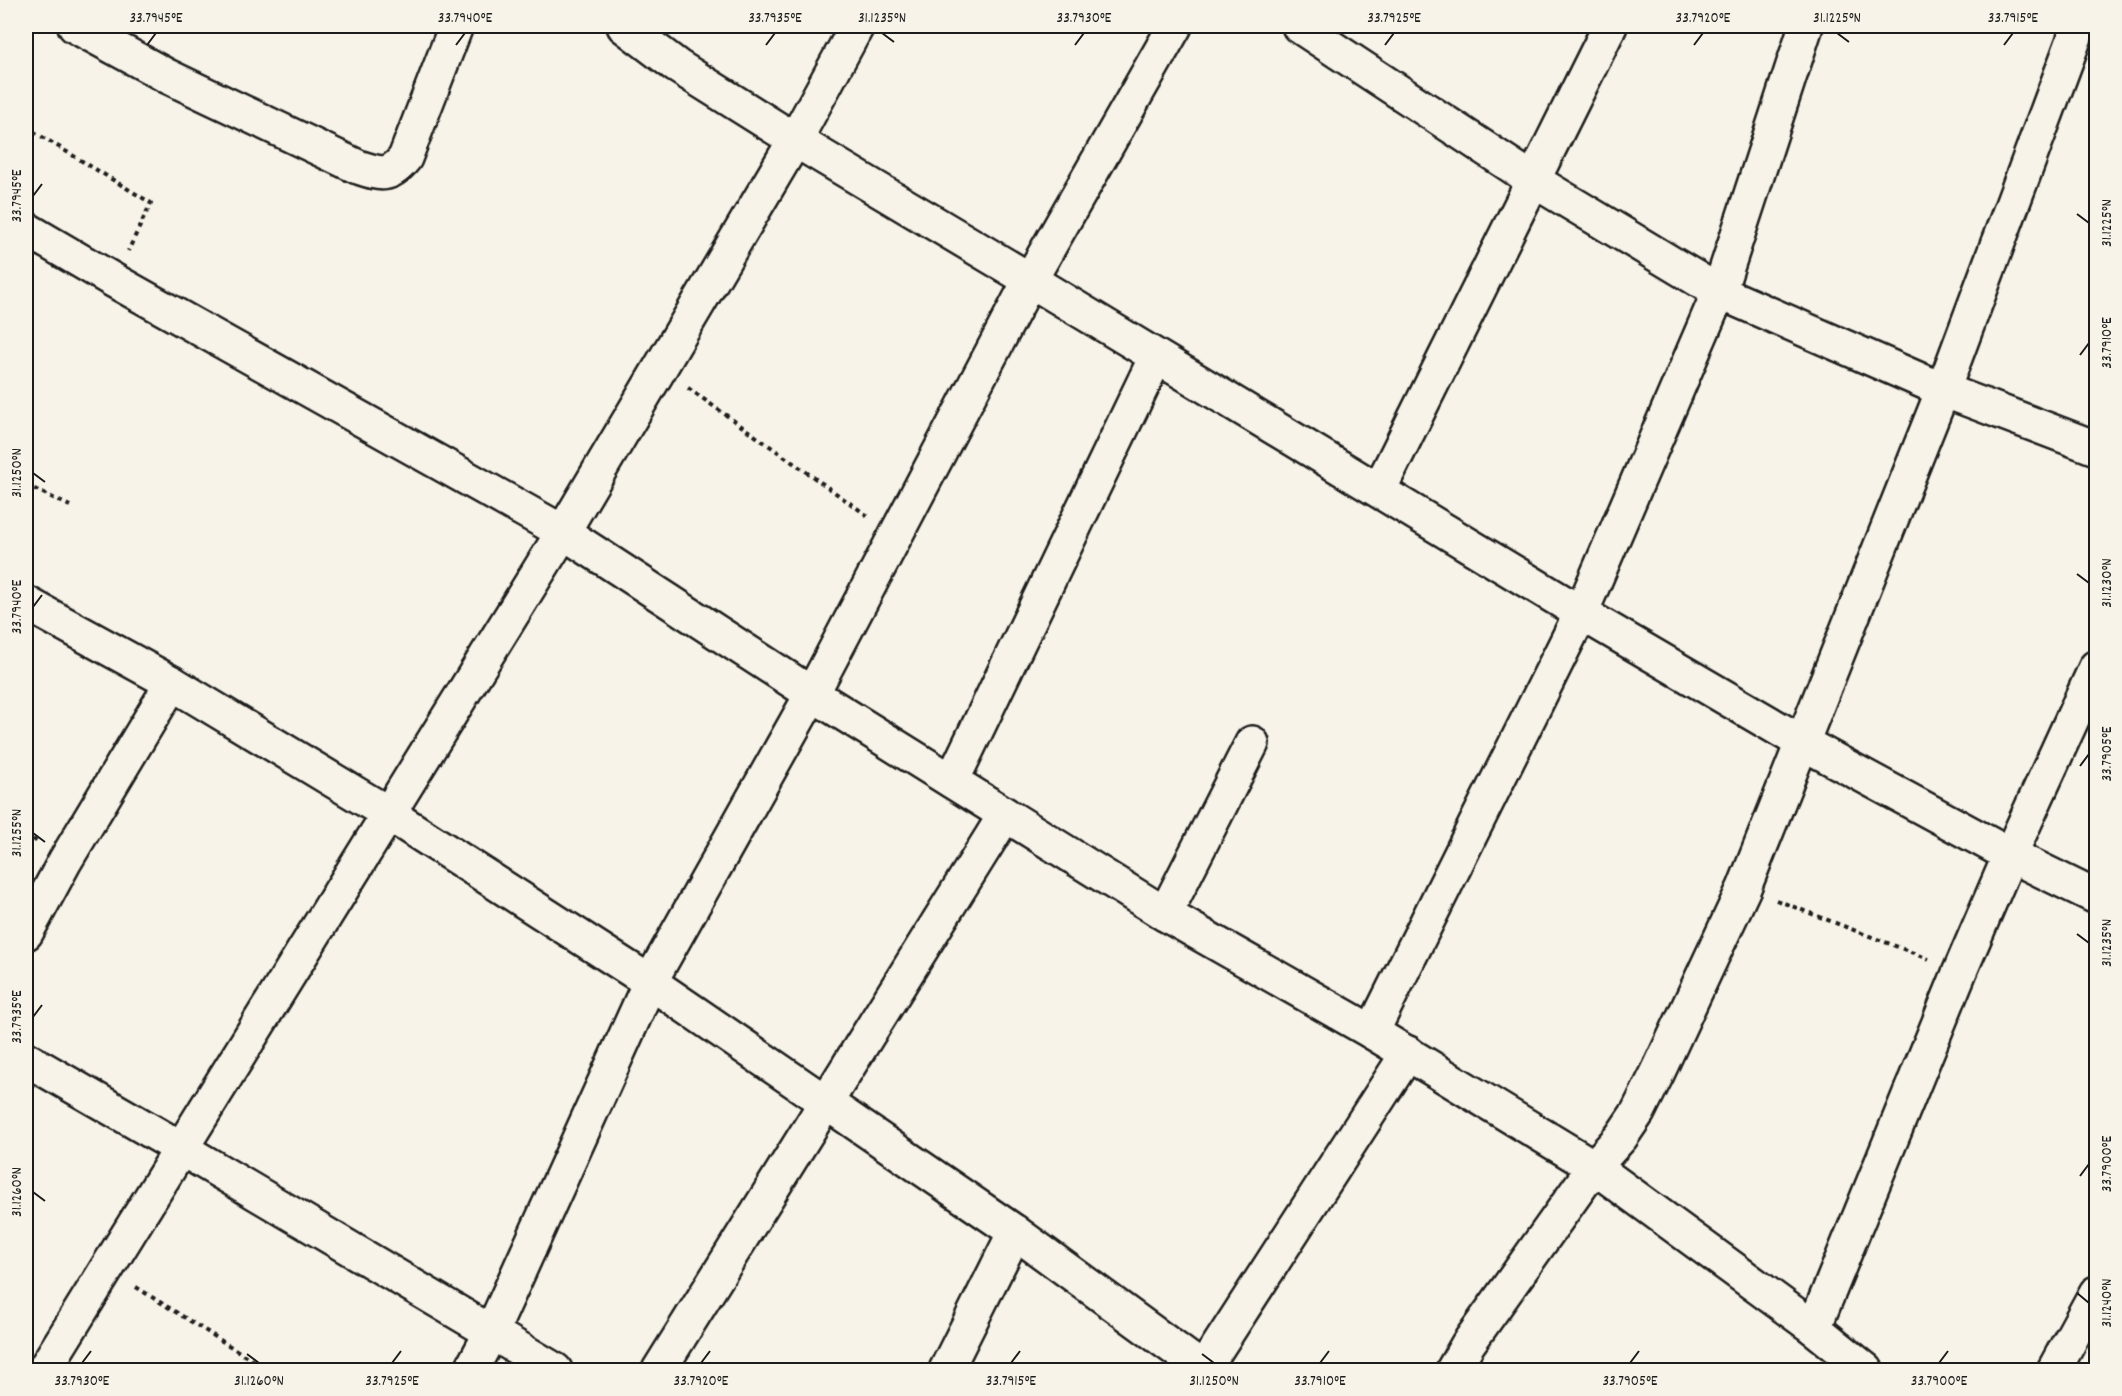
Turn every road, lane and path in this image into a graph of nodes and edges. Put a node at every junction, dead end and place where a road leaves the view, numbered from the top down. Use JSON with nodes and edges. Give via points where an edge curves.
{"nodes":[{"id":1,"x":456,"y":26,"type":"edge"},
{"id":2,"x":624,"y":26,"type":"edge"},
{"id":3,"x":856,"y":26,"type":"edge"},
{"id":4,"x":1175,"y":26,"type":"edge"},
{"id":5,"x":1299,"y":26,"type":"edge"},
{"id":6,"x":1610,"y":26,"type":"edge"},
{"id":7,"x":1806,"y":26,"type":"edge"},
{"id":8,"x":2079,"y":26,"type":"edge"},
{"id":9,"x":91,"y":29,"type":"edge"},
{"id":10,"x":26,"y":127,"type":"edge"},
{"id":11,"x":795,"y":141,"type":"junction"},
{"id":12,"x":1533,"y":180,"type":"junction"},
{"id":13,"x":26,"y":229,"type":"edge"},
{"id":14,"x":113,"y":280,"type":"junction"},
{"id":15,"x":1030,"y":280,"type":"junction"},
{"id":16,"x":1719,"y":292,"type":"junction"},
{"id":17,"x":1156,"y":357,"type":"junction"},
{"id":18,"x":661,"y":369,"type":"junction"},
{"id":19,"x":1943,"y":390,"type":"junction"},
{"id":20,"x":2097,"y":448,"type":"edge"},
{"id":21,"x":26,"y":485,"type":"edge"},
{"id":22,"x":1379,"y":490,"type":"junction"},
{"id":23,"x":70,"y":507,"type":"dead end"},
{"id":24,"x":563,"y":532,"type":"junction"},
{"id":25,"x":897,"y":536,"type":"junction"},
{"id":26,"x":26,"y":603,"type":"edge"},
{"id":27,"x":1581,"y":613,"type":"junction"},
{"id":28,"x":2097,"y":667,"type":"edge"},
{"id":29,"x":172,"y":683,"type":"junction"},
{"id":30,"x":812,"y":694,"type":"junction"},
{"id":31,"x":1252,"y":743,"type":"dead end"},
{"id":32,"x":1803,"y":743,"type":"junction"},
{"id":33,"x":952,"y":781,"type":"junction"},
{"id":34,"x":389,"y":814,"type":"junction"},
{"id":35,"x":1005,"y":815,"type":"junction"},
{"id":36,"x":2010,"y":855,"type":"junction"},
{"id":37,"x":1744,"y":888,"type":"junction"},
{"id":38,"x":2097,"y":897,"type":"edge"},
{"id":39,"x":1165,"y":914,"type":"junction"},
{"id":40,"x":26,"y":933,"type":"edge"},
{"id":41,"x":1960,"y":972,"type":"junction"},
{"id":42,"x":650,"y":982,"type":"junction"},
{"id":43,"x":1372,"y":1032,"type":"junction"},
{"id":44,"x":1408,"y":1053,"type":"junction"},
{"id":45,"x":26,"y":1059,"type":"edge"},
{"id":46,"x":825,"y":1101,"type":"junction"},
{"id":47,"x":182,"y":1149,"type":"junction"},
{"id":48,"x":1594,"y":1167,"type":"junction"},
{"id":49,"x":1015,"y":1232,"type":"junction"},
{"id":50,"x":107,"y":1269,"type":"junction"},
{"id":51,"x":2097,"y":1293,"type":"edge"},
{"id":52,"x":1814,"y":1328,"type":"junction"},
{"id":53,"x":491,"y":1333,"type":"junction"},
{"id":54,"x":1203,"y":1370,"type":"edge"},
{"id":55,"x":45,"y":1371,"type":"edge"},
{"id":56,"x":268,"y":1371,"type":"edge"},
{"id":57,"x":471,"y":1371,"type":"edge"},
{"id":58,"x":555,"y":1371,"type":"edge"},
{"id":59,"x":659,"y":1371,"type":"edge"},
{"id":60,"x":946,"y":1371,"type":"edge"},
{"id":61,"x":1453,"y":1371,"type":"edge"},
{"id":62,"x":1866,"y":1371,"type":"edge"},
{"id":63,"x":2054,"y":1371,"type":"edge"}],
"edges":[{"from":1,"to":9,"type":"street","via":[[405,158],[389,173],[358,167],[235,109],[167,76]]},
{"from":2,"to":11,"type":"street","via":[[677,66]]},
{"from":3,"to":11,"type":"street"},
{"from":4,"to":15,"type":"street"},
{"from":5,"to":12,"type":"street"},
{"from":6,"to":12,"type":"street"},
{"from":7,"to":16,"type":"street"},
{"from":8,"to":19,"type":"street"},
{"from":10,"to":14,"type":"path","via":[[151,203]]},
{"from":11,"to":15,"type":"street"},
{"from":11,"to":18,"type":"street"},
{"from":12,"to":16,"type":"street"},
{"from":12,"to":22,"type":"street"},
{"from":13,"to":14,"type":"street"},
{"from":14,"to":24,"type":"street"},
{"from":15,"to":17,"type":"street"},
{"from":15,"to":25,"type":"street"},
{"from":16,"to":19,"type":"street"},
{"from":16,"to":27,"type":"street"},
{"from":17,"to":22,"type":"street"},
{"from":17,"to":33,"type":"street"},
{"from":18,"to":24,"type":"street"},
{"from":18,"to":25,"type":"path"},
{"from":19,"to":20,"type":"street"},
{"from":19,"to":32,"type":"street"},
{"from":21,"to":23,"type":"path"},
{"from":22,"to":27,"type":"street"},
{"from":24,"to":30,"type":"street"},
{"from":24,"to":34,"type":"street"},
{"from":25,"to":30,"type":"street"},
{"from":26,"to":29,"type":"street"},
{"from":27,"to":32,"type":"street"},
{"from":27,"to":43,"type":"street"},
{"from":28,"to":36,"type":"street"},
{"from":29,"to":34,"type":"street"},
{"from":29,"to":40,"type":"street"},
{"from":30,"to":33,"type":"street"},
{"from":30,"to":42,"type":"street"},
{"from":31,"to":39,"type":"street"},
{"from":32,"to":36,"type":"street"},
{"from":32,"to":37,"type":"street"},
{"from":33,"to":35,"type":"street"},
{"from":34,"to":42,"type":"street"},
{"from":34,"to":47,"type":"street"},
{"from":35,"to":39,"type":"street"},
{"from":35,"to":46,"type":"street"},
{"from":36,"to":38,"type":"street"},
{"from":36,"to":41,"type":"street"},
{"from":37,"to":41,"type":"path"},
{"from":37,"to":48,"type":"street","via":[[1650,1090],[1621,1137]]},
{"from":39,"to":43,"type":"street"},
{"from":41,"to":52,"type":"street"},
{"from":42,"to":46,"type":"street"},
{"from":42,"to":53,"type":"street"},
{"from":43,"to":44,"type":"street"},
{"from":44,"to":48,"type":"street"},
{"from":44,"to":54,"type":"street"},
{"from":45,"to":47,"type":"street"},
{"from":46,"to":49,"type":"street"},
{"from":46,"to":59,"type":"street"},
{"from":47,"to":50,"type":"street"},
{"from":47,"to":53,"type":"street"},
{"from":48,"to":52,"type":"street"},
{"from":48,"to":61,"type":"street","via":[[1468,1344]]},
{"from":49,"to":54,"type":"street"},
{"from":49,"to":60,"type":"street"},
{"from":50,"to":55,"type":"street"},
{"from":50,"to":56,"type":"path"},
{"from":51,"to":63,"type":"street"},
{"from":52,"to":62,"type":"street"},
{"from":53,"to":57,"type":"street"},
{"from":53,"to":58,"type":"street"}]}
